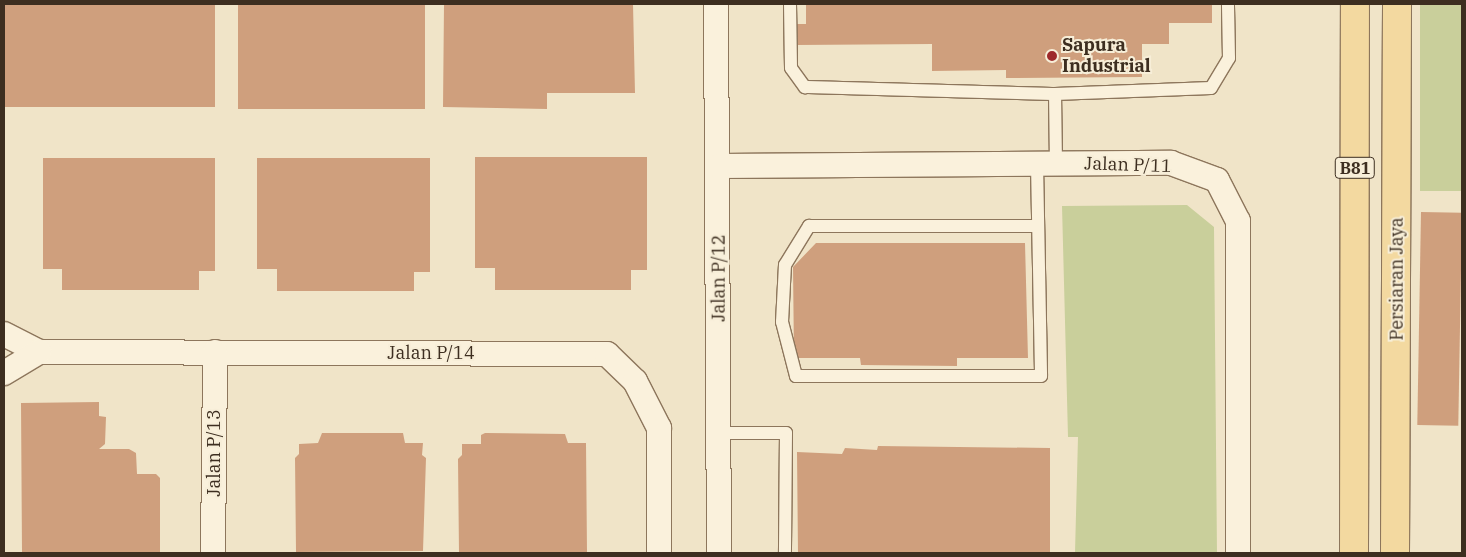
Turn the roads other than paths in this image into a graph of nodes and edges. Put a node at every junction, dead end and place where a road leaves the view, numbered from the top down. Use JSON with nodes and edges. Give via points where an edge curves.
{"nodes":[{"id":1,"x":716,"y":4,"type":"edge"},
{"id":2,"x":790,"y":4,"type":"edge"},
{"id":3,"x":1228,"y":4,"type":"edge"},
{"id":4,"x":1355,"y":4,"type":"edge"},
{"id":5,"x":1397,"y":4,"type":"edge"},
{"id":6,"x":1054,"y":94,"type":"junction"},
{"id":7,"x":1046,"y":164,"type":"junction"},
{"id":8,"x":719,"y":166,"type":"junction"},
{"id":9,"x":1038,"y":226,"type":"junction"},
{"id":10,"x":4,"y":334,"type":"edge"},
{"id":11,"x":39,"y":352,"type":"junction"},
{"id":12,"x":214,"y":352,"type":"junction"},
{"id":13,"x":4,"y":373,"type":"edge"},
{"id":14,"x":719,"y":433,"type":"junction"},
{"id":15,"x":213,"y":553,"type":"edge"},
{"id":16,"x":659,"y":553,"type":"edge"},
{"id":17,"x":719,"y":553,"type":"edge"},
{"id":18,"x":785,"y":553,"type":"edge"},
{"id":19,"x":1238,"y":553,"type":"edge"},
{"id":20,"x":1354,"y":553,"type":"edge"},
{"id":21,"x":1395,"y":553,"type":"edge"}],
"edges":[{"from":1,"to":8,"type":"street","name":"Jalan P/12"},
{"from":2,"to":6,"type":"lane","via":[[791,68],[805,87]]},
{"from":3,"to":6,"type":"lane","via":[[1229,58],[1211,88]]},
{"from":4,"to":20,"type":"main road","number":"B81"},
{"from":5,"to":21,"type":"main road","name":"Persiaran Jaya","number":"B81"},
{"from":6,"to":7,"type":"lane"},
{"from":7,"to":8,"type":"street","name":"Jalan P/11"},
{"from":7,"to":9,"type":"lane"},
{"from":7,"to":19,"type":"street","name":"Jalan P/11","via":[[1171,162],[1216,180],[1238,221]]},
{"from":8,"to":14,"type":"street","name":"Jalan P/12"},
{"from":9,"to":9,"type":"lane","via":[[1041,376],[796,376],[782,322],[785,265],[809,226]]},
{"from":10,"to":11,"type":"street","name":"Jalan P/14"},
{"from":11,"to":12,"type":"street","name":"Jalan P/14"},
{"from":11,"to":13,"type":"street"},
{"from":12,"to":15,"type":"street","name":"Jalan P/13"},
{"from":12,"to":16,"type":"street","name":"Jalan P/14","via":[[607,354],[635,380],[660,428]]},
{"from":14,"to":17,"type":"street","name":"Jalan P/12"},
{"from":14,"to":18,"type":"lane","via":[[786,433]]}]}
